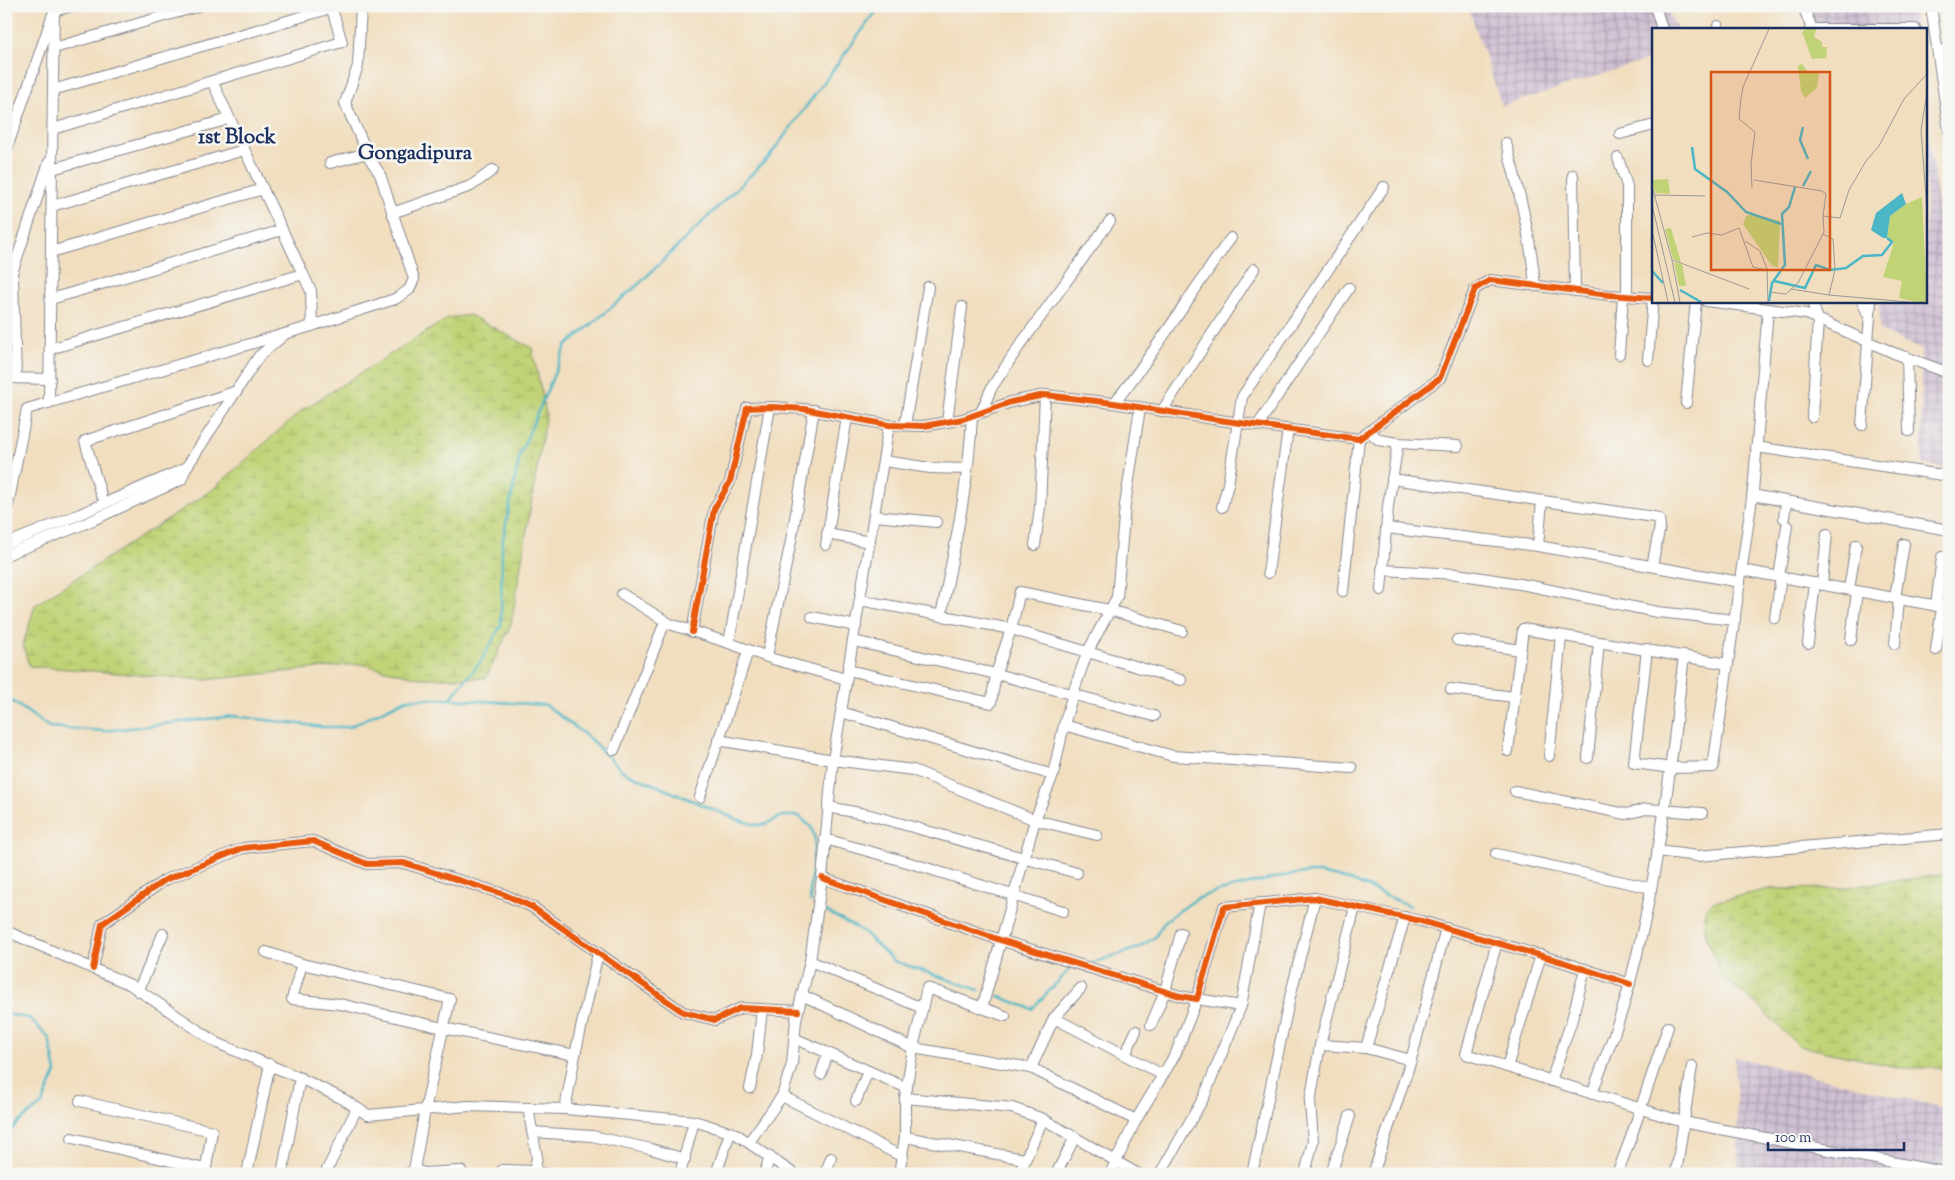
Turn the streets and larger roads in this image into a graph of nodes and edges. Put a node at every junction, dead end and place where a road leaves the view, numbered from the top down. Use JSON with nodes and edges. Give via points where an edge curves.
{"nodes":[{"id":1,"x":72,"y":6,"type":"edge"},
{"id":2,"x":199,"y":6,"type":"edge"},
{"id":3,"x":361,"y":6,"type":"edge"},
{"id":4,"x":1655,"y":6,"type":"edge"},
{"id":5,"x":1803,"y":6,"type":"edge"},
{"id":6,"x":1931,"y":6,"type":"edge"},
{"id":7,"x":331,"y":7,"type":"edge"},
{"id":8,"x":54,"y":9,"type":"edge"},
{"id":9,"x":1662,"y":28,"type":"edge"},
{"id":10,"x":1811,"y":28,"type":"edge"},
{"id":11,"x":1930,"y":29,"type":"edge"},
{"id":12,"x":54,"y":48,"type":"junction"},
{"id":13,"x":1949,"y":50,"type":"edge"},
{"id":14,"x":1938,"y":51,"type":"junction"},
{"id":15,"x":212,"y":81,"type":"junction"},
{"id":16,"x":53,"y":90,"type":"junction"},
{"id":17,"x":229,"y":118,"type":"junction"},
{"id":18,"x":1652,"y":126,"type":"edge"},
{"id":19,"x":53,"y":129,"type":"junction"},
{"id":20,"x":1949,"y":131,"type":"edge"},
{"id":21,"x":1620,"y":134,"type":"dead end"},
{"id":22,"x":1506,"y":143,"type":"dead end"},
{"id":23,"x":244,"y":150,"type":"junction"},
{"id":24,"x":6,"y":151,"type":"edge"},
{"id":25,"x":52,"y":151,"type":"junction"},
{"id":26,"x":367,"y":152,"type":"junction"},
{"id":27,"x":1618,"y":158,"type":"dead end"},
{"id":28,"x":330,"y":164,"type":"dead end"},
{"id":29,"x":52,"y":169,"type":"junction"},
{"id":30,"x":493,"y":170,"type":"dead end"},
{"id":31,"x":1573,"y":175,"type":"dead end"},
{"id":32,"x":1384,"y":187,"type":"dead end"},
{"id":33,"x":263,"y":189,"type":"junction"},
{"id":34,"x":52,"y":206,"type":"junction"},
{"id":35,"x":392,"y":213,"type":"junction"},
{"id":36,"x":1110,"y":221,"type":"dead end"},
{"id":37,"x":282,"y":230,"type":"junction"},
{"id":38,"x":1232,"y":238,"type":"dead end"},
{"id":39,"x":51,"y":252,"type":"junction"},
{"id":40,"x":1254,"y":269,"type":"dead end"},
{"id":41,"x":13,"y":270,"type":"junction"},
{"id":42,"x":303,"y":274,"type":"junction"},
{"id":43,"x":1535,"y":286,"type":"junction"},
{"id":44,"x":928,"y":287,"type":"dead end"},
{"id":45,"x":1349,"y":288,"type":"dead end"},
{"id":46,"x":6,"y":291,"type":"edge"},
{"id":47,"x":1575,"y":291,"type":"junction"},
{"id":48,"x":1625,"y":296,"type":"junction"},
{"id":49,"x":1652,"y":298,"type":"edge"},
{"id":50,"x":51,"y":299,"type":"junction"},
{"id":51,"x":1654,"y":302,"type":"edge"},
{"id":52,"x":1696,"y":302,"type":"edge"},
{"id":53,"x":1812,"y":302,"type":"edge"},
{"id":54,"x":1862,"y":302,"type":"edge"},
{"id":55,"x":1872,"y":302,"type":"edge"},
{"id":56,"x":1729,"y":303,"type":"edge"},
{"id":57,"x":962,"y":307,"type":"dead end"},
{"id":58,"x":1768,"y":308,"type":"junction"},
{"id":59,"x":1818,"y":320,"type":"junction"},
{"id":60,"x":1870,"y":320,"type":"junction"},
{"id":61,"x":312,"y":326,"type":"junction"},
{"id":62,"x":286,"y":334,"type":"junction"},
{"id":63,"x":1869,"y":342,"type":"junction"},
{"id":64,"x":50,"y":349,"type":"junction"},
{"id":65,"x":1619,"y":354,"type":"dead end"},
{"id":66,"x":1907,"y":358,"type":"junction"},
{"id":67,"x":1648,"y":360,"type":"dead end"},
{"id":68,"x":1949,"y":373,"type":"edge"},
{"id":69,"x":11,"y":378,"type":"edge"},
{"id":70,"x":50,"y":379,"type":"junction"},
{"id":71,"x":237,"y":391,"type":"junction"},
{"id":72,"x":1045,"y":395,"type":"junction"},
{"id":73,"x":49,"y":403,"type":"junction"},
{"id":74,"x":1686,"y":403,"type":"dead end"},
{"id":75,"x":1114,"y":404,"type":"junction"},
{"id":76,"x":770,"y":407,"type":"junction"},
{"id":77,"x":1140,"y":408,"type":"junction"},
{"id":78,"x":809,"y":410,"type":"junction"},
{"id":79,"x":1162,"y":411,"type":"junction"},
{"id":80,"x":977,"y":414,"type":"junction"},
{"id":81,"x":847,"y":417,"type":"junction"},
{"id":82,"x":1812,"y":417,"type":"dead end"},
{"id":83,"x":946,"y":422,"type":"junction"},
{"id":84,"x":1237,"y":423,"type":"junction"},
{"id":85,"x":889,"y":425,"type":"junction"},
{"id":86,"x":905,"y":425,"type":"junction"},
{"id":87,"x":1258,"y":425,"type":"junction"},
{"id":88,"x":1862,"y":425,"type":"dead end"},
{"id":89,"x":1288,"y":429,"type":"junction"},
{"id":90,"x":1909,"y":431,"type":"dead end"},
{"id":91,"x":1370,"y":432,"type":"junction"},
{"id":92,"x":1359,"y":439,"type":"junction"},
{"id":93,"x":1398,"y":443,"type":"junction"},
{"id":94,"x":1458,"y":446,"type":"dead end"},
{"id":95,"x":1756,"y":447,"type":"junction"},
{"id":96,"x":884,"y":461,"type":"junction"},
{"id":97,"x":186,"y":468,"type":"junction"},
{"id":98,"x":967,"y":469,"type":"junction"},
{"id":99,"x":1949,"y":476,"type":"edge"},
{"id":100,"x":1392,"y":480,"type":"junction"},
{"id":101,"x":101,"y":495,"type":"dead end"},
{"id":102,"x":1752,"y":495,"type":"junction"},
{"id":103,"x":1542,"y":501,"type":"junction"},
{"id":104,"x":1786,"y":502,"type":"junction"},
{"id":105,"x":1222,"y":507,"type":"dead end"},
{"id":106,"x":6,"y":515,"type":"edge"},
{"id":107,"x":875,"y":516,"type":"junction"},
{"id":108,"x":936,"y":522,"type":"dead end"},
{"id":109,"x":1386,"y":528,"type":"junction"},
{"id":110,"x":1949,"y":530,"type":"edge"},
{"id":111,"x":1827,"y":534,"type":"dead end"},
{"id":112,"x":870,"y":542,"type":"junction"},
{"id":113,"x":6,"y":544,"type":"edge"},
{"id":114,"x":1904,"y":544,"type":"dead end"},
{"id":115,"x":1035,"y":545,"type":"dead end"},
{"id":116,"x":1856,"y":545,"type":"dead end"},
{"id":117,"x":1538,"y":546,"type":"junction"},
{"id":118,"x":6,"y":555,"type":"edge"},
{"id":119,"x":1942,"y":557,"type":"dead end"},
{"id":120,"x":1652,"y":566,"type":"junction"},
{"id":121,"x":1382,"y":570,"type":"junction"},
{"id":122,"x":1742,"y":570,"type":"junction"},
{"id":123,"x":1268,"y":573,"type":"dead end"},
{"id":124,"x":1780,"y":577,"type":"junction"},
{"id":125,"x":1740,"y":582,"type":"junction"},
{"id":126,"x":1819,"y":584,"type":"junction"},
{"id":127,"x":1381,"y":590,"type":"dead end"},
{"id":128,"x":1853,"y":590,"type":"junction"},
{"id":129,"x":1343,"y":591,"type":"dead end"},
{"id":130,"x":622,"y":594,"type":"dead end"},
{"id":131,"x":1897,"y":598,"type":"junction"},
{"id":132,"x":860,"y":600,"type":"junction"},
{"id":133,"x":1942,"y":607,"type":"edge"},
{"id":134,"x":1109,"y":610,"type":"junction"},
{"id":135,"x":941,"y":616,"type":"junction"},
{"id":136,"x":812,"y":617,"type":"dead end"},
{"id":137,"x":1775,"y":618,"type":"dead end"},
{"id":138,"x":1735,"y":620,"type":"junction"},
{"id":139,"x":665,"y":622,"type":"junction"},
{"id":140,"x":856,"y":626,"type":"junction"},
{"id":141,"x":1011,"y":629,"type":"junction"},
{"id":142,"x":1182,"y":631,"type":"dead end"},
{"id":143,"x":692,"y":632,"type":"junction"},
{"id":144,"x":1561,"y":636,"type":"junction"},
{"id":145,"x":1457,"y":640,"type":"dead end"},
{"id":146,"x":1851,"y":640,"type":"dead end"},
{"id":147,"x":854,"y":641,"type":"junction"},
{"id":148,"x":729,"y":642,"type":"junction"},
{"id":149,"x":1599,"y":642,"type":"junction"},
{"id":150,"x":1808,"y":643,"type":"dead end"},
{"id":151,"x":1895,"y":644,"type":"dead end"},
{"id":152,"x":1520,"y":650,"type":"junction"},
{"id":153,"x":1647,"y":650,"type":"junction"},
{"id":154,"x":1936,"y":650,"type":"dead end"},
{"id":155,"x":748,"y":651,"type":"junction"},
{"id":156,"x":1088,"y":653,"type":"junction"},
{"id":157,"x":1684,"y":655,"type":"junction"},
{"id":158,"x":767,"y":656,"type":"junction"},
{"id":159,"x":1728,"y":664,"type":"junction"},
{"id":160,"x":996,"y":674,"type":"junction"},
{"id":161,"x":847,"y":675,"type":"junction"},
{"id":162,"x":1181,"y":680,"type":"dead end"},
{"id":163,"x":1451,"y":689,"type":"dead end"},
{"id":164,"x":1073,"y":693,"type":"junction"},
{"id":165,"x":1514,"y":697,"type":"junction"},
{"id":166,"x":841,"y":712,"type":"junction"},
{"id":167,"x":1154,"y":716,"type":"dead end"},
{"id":168,"x":1064,"y":725,"type":"junction"},
{"id":169,"x":718,"y":740,"type":"junction"},
{"id":170,"x":614,"y":750,"type":"dead end"},
{"id":171,"x":1508,"y":751,"type":"dead end"},
{"id":172,"x":1548,"y":756,"type":"dead end"},
{"id":173,"x":1588,"y":758,"type":"dead end"},
{"id":174,"x":833,"y":760,"type":"junction"},
{"id":175,"x":1352,"y":768,"type":"dead end"},
{"id":176,"x":1672,"y":768,"type":"junction"},
{"id":177,"x":1053,"y":775,"type":"junction"},
{"id":178,"x":1515,"y":791,"type":"dead end"},
{"id":179,"x":700,"y":797,"type":"dead end"},
{"id":180,"x":828,"y":807,"type":"junction"},
{"id":181,"x":1664,"y":810,"type":"junction"},
{"id":182,"x":1702,"y":813,"type":"dead end"},
{"id":183,"x":1036,"y":820,"type":"junction"},
{"id":184,"x":1949,"y":834,"type":"edge"},
{"id":185,"x":1097,"y":835,"type":"dead end"},
{"id":186,"x":826,"y":840,"type":"junction"},
{"id":187,"x":1657,"y":851,"type":"junction"},
{"id":188,"x":1496,"y":854,"type":"dead end"},
{"id":189,"x":1026,"y":859,"type":"junction"},
{"id":190,"x":1077,"y":873,"type":"dead end"},
{"id":191,"x":822,"y":878,"type":"junction"},
{"id":192,"x":1651,"y":888,"type":"junction"},
{"id":193,"x":1013,"y":896,"type":"junction"},
{"id":194,"x":1315,"y":898,"type":"junction"},
{"id":195,"x":1260,"y":903,"type":"junction"},
{"id":196,"x":1355,"y":907,"type":"junction"},
{"id":197,"x":1063,"y":911,"type":"dead end"},
{"id":198,"x":1406,"y":917,"type":"junction"},
{"id":199,"x":1446,"y":928,"type":"junction"},
{"id":200,"x":6,"y":931,"type":"edge"},
{"id":201,"x":1180,"y":933,"type":"dead end"},
{"id":202,"x":163,"y":934,"type":"dead end"},
{"id":203,"x":1000,"y":940,"type":"junction"},
{"id":204,"x":1496,"y":942,"type":"junction"},
{"id":205,"x":266,"y":952,"type":"dead end"},
{"id":206,"x":598,"y":953,"type":"junction"},
{"id":207,"x":1541,"y":955,"type":"junction"},
{"id":208,"x":810,"y":961,"type":"junction"},
{"id":209,"x":302,"y":964,"type":"junction"},
{"id":210,"x":93,"y":969,"type":"junction"},
{"id":211,"x":1585,"y":969,"type":"junction"},
{"id":212,"x":1630,"y":984,"type":"junction"},
{"id":213,"x":1080,"y":988,"type":"dead end"},
{"id":214,"x":138,"y":991,"type":"junction"},
{"id":215,"x":1165,"y":992,"type":"junction"},
{"id":216,"x":802,"y":996,"type":"junction"},
{"id":217,"x":1197,"y":999,"type":"junction"},
{"id":218,"x":1240,"y":1006,"type":"junction"},
{"id":219,"x":922,"y":1008,"type":"junction"},
{"id":220,"x":982,"y":1008,"type":"junction"},
{"id":221,"x":762,"y":1009,"type":"junction"},
{"id":222,"x":798,"y":1011,"type":"junction"},
{"id":223,"x":1006,"y":1016,"type":"dead end"},
{"id":224,"x":1054,"y":1018,"type":"junction"},
{"id":225,"x":1151,"y":1025,"type":"dead end"},
{"id":226,"x":1668,"y":1027,"type":"dead end"},
{"id":227,"x":443,"y":1028,"type":"junction"},
{"id":228,"x":1136,"y":1031,"type":"dead end"},
{"id":229,"x":794,"y":1038,"type":"junction"},
{"id":230,"x":1320,"y":1045,"type":"junction"},
{"id":231,"x":913,"y":1048,"type":"junction"},
{"id":232,"x":1366,"y":1048,"type":"junction"},
{"id":233,"x":828,"y":1053,"type":"junction"},
{"id":234,"x":575,"y":1055,"type":"junction"},
{"id":235,"x":1125,"y":1055,"type":"junction"},
{"id":236,"x":1411,"y":1060,"type":"junction"},
{"id":237,"x":270,"y":1064,"type":"junction"},
{"id":238,"x":1692,"y":1066,"type":"dead end"},
{"id":239,"x":1507,"y":1067,"type":"junction"},
{"id":240,"x":1031,"y":1068,"type":"junction"},
{"id":241,"x":868,"y":1071,"type":"junction"},
{"id":242,"x":821,"y":1074,"type":"dead end"},
{"id":243,"x":1163,"y":1075,"type":"junction"},
{"id":244,"x":300,"y":1078,"type":"junction"},
{"id":245,"x":1551,"y":1081,"type":"junction"},
{"id":246,"x":750,"y":1088,"type":"dead end"},
{"id":247,"x":906,"y":1093,"type":"junction"},
{"id":248,"x":1592,"y":1094,"type":"junction"},
{"id":249,"x":782,"y":1096,"type":"junction"},
{"id":250,"x":80,"y":1101,"type":"dead end"},
{"id":251,"x":856,"y":1101,"type":"dead end"},
{"id":252,"x":357,"y":1108,"type":"junction"},
{"id":253,"x":528,"y":1108,"type":"junction"},
{"id":254,"x":565,"y":1109,"type":"junction"},
{"id":255,"x":1640,"y":1109,"type":"junction"},
{"id":256,"x":425,"y":1110,"type":"junction"},
{"id":257,"x":1350,"y":1116,"type":"dead end"},
{"id":258,"x":1043,"y":1119,"type":"junction"},
{"id":259,"x":1136,"y":1120,"type":"junction"},
{"id":260,"x":694,"y":1121,"type":"junction"},
{"id":261,"x":1683,"y":1122,"type":"junction"},
{"id":262,"x":532,"y":1132,"type":"junction"},
{"id":263,"x":730,"y":1132,"type":"junction"},
{"id":264,"x":905,"y":1137,"type":"junction"},
{"id":265,"x":1074,"y":1137,"type":"junction"},
{"id":266,"x":72,"y":1138,"type":"dead end"},
{"id":267,"x":749,"y":1142,"type":"junction"},
{"id":268,"x":770,"y":1156,"type":"junction"},
{"id":269,"x":903,"y":1157,"type":"junction"},
{"id":270,"x":831,"y":1158,"type":"dead end"},
{"id":271,"x":685,"y":1159,"type":"junction"},
{"id":272,"x":1024,"y":1159,"type":"junction"},
{"id":273,"x":1117,"y":1161,"type":"junction"},
{"id":274,"x":502,"y":1170,"type":"dead end"},
{"id":275,"x":205,"y":1172,"type":"edge"},
{"id":276,"x":411,"y":1172,"type":"edge"},
{"id":277,"x":534,"y":1172,"type":"edge"},
{"id":278,"x":1949,"y":1173,"type":"edge"},
{"id":279,"x":247,"y":1174,"type":"edge"},
{"id":280,"x":282,"y":1174,"type":"edge"},
{"id":281,"x":325,"y":1174,"type":"edge"},
{"id":282,"x":460,"y":1174,"type":"edge"},
{"id":283,"x":547,"y":1174,"type":"edge"},
{"id":284,"x":680,"y":1174,"type":"edge"},
{"id":285,"x":716,"y":1174,"type":"edge"},
{"id":286,"x":764,"y":1174,"type":"edge"},
{"id":287,"x":794,"y":1174,"type":"edge"},
{"id":288,"x":824,"y":1174,"type":"edge"},
{"id":289,"x":899,"y":1174,"type":"edge"},
{"id":290,"x":1019,"y":1174,"type":"edge"},
{"id":291,"x":1056,"y":1174,"type":"edge"},
{"id":292,"x":1110,"y":1174,"type":"edge"},
{"id":293,"x":1138,"y":1174,"type":"edge"},
{"id":294,"x":1160,"y":1174,"type":"edge"},
{"id":295,"x":1252,"y":1174,"type":"edge"},
{"id":296,"x":1305,"y":1174,"type":"edge"},
{"id":297,"x":1331,"y":1174,"type":"edge"},
{"id":298,"x":1373,"y":1174,"type":"edge"},
{"id":299,"x":1617,"y":1174,"type":"edge"},
{"id":300,"x":1676,"y":1174,"type":"edge"}],
"edges":[{"from":1,"to":8,"type":"street"},
{"from":2,"to":12,"type":"street"},
{"from":3,"to":26,"type":"street","via":[[358,66],[345,103]]},
{"from":4,"to":9,"type":"street"},
{"from":5,"to":10,"type":"street"},
{"from":6,"to":11,"type":"street"},
{"from":7,"to":15,"type":"street","via":[[342,42]]},
{"from":7,"to":16,"type":"street"},
{"from":8,"to":12,"type":"street"},
{"from":8,"to":24,"type":"street"},
{"from":11,"to":14,"type":"street"},
{"from":12,"to":16,"type":"street"},
{"from":13,"to":14,"type":"street"},
{"from":14,"to":20,"type":"street"},
{"from":15,"to":17,"type":"street"},
{"from":15,"to":19,"type":"street"},
{"from":16,"to":19,"type":"street"},
{"from":17,"to":23,"type":"street"},
{"from":17,"to":29,"type":"street"},
{"from":18,"to":21,"type":"street"},
{"from":19,"to":25,"type":"street"},
{"from":22,"to":43,"type":"street","via":[[1526,216]]},
{"from":23,"to":33,"type":"street"},
{"from":23,"to":34,"type":"street"},
{"from":25,"to":29,"type":"street"},
{"from":25,"to":41,"type":"street"},
{"from":26,"to":28,"type":"street"},
{"from":26,"to":35,"type":"street","via":[[380,174]]},
{"from":27,"to":48,"type":"street","via":[[1627,186]]},
{"from":29,"to":34,"type":"street"},
{"from":30,"to":35,"type":"street","via":[[471,186]]},
{"from":31,"to":47,"type":"street"},
{"from":32,"to":84,"type":"street","via":[[1242,397]]},
{"from":33,"to":37,"type":"street"},
{"from":33,"to":39,"type":"street"},
{"from":34,"to":39,"type":"street"},
{"from":35,"to":61,"type":"street","via":[[414,279],[409,290],[395,299]]},
{"from":36,"to":80,"type":"street","via":[[1018,348]]},
{"from":37,"to":42,"type":"street"},
{"from":37,"to":50,"type":"street"},
{"from":38,"to":75,"type":"street"},
{"from":39,"to":50,"type":"street"},
{"from":40,"to":79,"type":"street"},
{"from":41,"to":46,"type":"street"},
{"from":41,"to":69,"type":"street"},
{"from":42,"to":61,"type":"street","via":[[312,291]]},
{"from":42,"to":64,"type":"street"},
{"from":43,"to":47,"type":"street"},
{"from":43,"to":91,"type":"street","via":[[1490,280],[1475,289],[1440,378]]},
{"from":44,"to":86,"type":"street"},
{"from":45,"to":87,"type":"street"},
{"from":47,"to":48,"type":"street"},
{"from":48,"to":49,"type":"street"},
{"from":48,"to":65,"type":"street"},
{"from":50,"to":64,"type":"street"},
{"from":51,"to":67,"type":"street"},
{"from":52,"to":74,"type":"street"},
{"from":53,"to":59,"type":"street"},
{"from":54,"to":60,"type":"street"},
{"from":55,"to":60,"type":"street"},
{"from":56,"to":58,"type":"street"},
{"from":57,"to":83,"type":"street"},
{"from":58,"to":59,"type":"street","via":[[1806,314]]},
{"from":58,"to":95,"type":"street"},
{"from":59,"to":63,"type":"street"},
{"from":59,"to":82,"type":"street"},
{"from":60,"to":63,"type":"street"},
{"from":61,"to":62,"type":"street"},
{"from":62,"to":71,"type":"street","via":[[259,356]]},
{"from":62,"to":73,"type":"street"},
{"from":63,"to":66,"type":"street"},
{"from":63,"to":88,"type":"street"},
{"from":64,"to":70,"type":"street"},
{"from":66,"to":68,"type":"street"},
{"from":66,"to":90,"type":"street"},
{"from":69,"to":70,"type":"street"},
{"from":70,"to":73,"type":"street"},
{"from":71,"to":97,"type":"street"},
{"from":71,"to":101,"type":"street","via":[[86,441]]},
{"from":72,"to":75,"type":"street"},
{"from":72,"to":80,"type":"street"},
{"from":72,"to":115,"type":"street"},
{"from":73,"to":106,"type":"street","via":[[27,409]]},
{"from":75,"to":77,"type":"street"},
{"from":76,"to":78,"type":"street"},
{"from":76,"to":143,"type":"street","via":[[747,408],[730,482],[714,510]]},
{"from":76,"to":148,"type":"street"},
{"from":77,"to":79,"type":"street"},
{"from":77,"to":134,"type":"street","via":[[1125,505],[1117,596]]},
{"from":78,"to":81,"type":"street"},
{"from":78,"to":158,"type":"street","via":[[791,541]]},
{"from":79,"to":84,"type":"street"},
{"from":80,"to":83,"type":"street"},
{"from":80,"to":98,"type":"street"},
{"from":81,"to":85,"type":"street"},
{"from":81,"to":112,"type":"street","via":[[826,540]]},
{"from":83,"to":86,"type":"street"},
{"from":84,"to":87,"type":"street"},
{"from":84,"to":105,"type":"street"},
{"from":85,"to":86,"type":"street"},
{"from":85,"to":96,"type":"street"},
{"from":87,"to":89,"type":"street"},
{"from":89,"to":92,"type":"street"},
{"from":89,"to":123,"type":"street"},
{"from":91,"to":92,"type":"street"},
{"from":91,"to":93,"type":"street","via":[[1379,440]]},
{"from":92,"to":129,"type":"street"},
{"from":93,"to":94,"type":"street"},
{"from":93,"to":100,"type":"street"},
{"from":95,"to":99,"type":"street"},
{"from":95,"to":102,"type":"street"},
{"from":96,"to":98,"type":"street","via":[[930,468]]},
{"from":96,"to":107,"type":"street"},
{"from":97,"to":113,"type":"street"},
{"from":97,"to":118,"type":"street","via":[[181,480]]},
{"from":98,"to":135,"type":"street","via":[[960,524]]},
{"from":100,"to":103,"type":"street"},
{"from":100,"to":109,"type":"street"},
{"from":102,"to":104,"type":"street"},
{"from":102,"to":122,"type":"street"},
{"from":103,"to":117,"type":"street"},
{"from":103,"to":120,"type":"street","via":[[1659,519]]},
{"from":104,"to":110,"type":"street"},
{"from":104,"to":124,"type":"street"},
{"from":107,"to":108,"type":"street"},
{"from":107,"to":112,"type":"street"},
{"from":109,"to":117,"type":"street"},
{"from":109,"to":121,"type":"street"},
{"from":111,"to":126,"type":"street"},
{"from":112,"to":132,"type":"street"},
{"from":114,"to":131,"type":"street"},
{"from":116,"to":128,"type":"street"},
{"from":117,"to":120,"type":"street"},
{"from":119,"to":133,"type":"street"},
{"from":120,"to":125,"type":"street"},
{"from":121,"to":127,"type":"street"},
{"from":121,"to":138,"type":"street","via":[[1457,574],[1657,612]]},
{"from":122,"to":124,"type":"street"},
{"from":122,"to":125,"type":"street"},
{"from":124,"to":126,"type":"street"},
{"from":124,"to":137,"type":"street"},
{"from":125,"to":138,"type":"street"},
{"from":126,"to":128,"type":"street"},
{"from":126,"to":150,"type":"street"},
{"from":128,"to":131,"type":"street"},
{"from":128,"to":146,"type":"street"},
{"from":130,"to":139,"type":"street"},
{"from":131,"to":133,"type":"street"},
{"from":131,"to":151,"type":"street"},
{"from":132,"to":135,"type":"street"},
{"from":132,"to":140,"type":"street"},
{"from":133,"to":154,"type":"street"},
{"from":134,"to":141,"type":"street","via":[[1020,592]]},
{"from":134,"to":142,"type":"street"},
{"from":134,"to":156,"type":"street"},
{"from":135,"to":141,"type":"street"},
{"from":136,"to":140,"type":"street"},
{"from":138,"to":159,"type":"street"},
{"from":139,"to":143,"type":"street"},
{"from":139,"to":170,"type":"street"},
{"from":140,"to":147,"type":"street"},
{"from":141,"to":156,"type":"street"},
{"from":141,"to":160,"type":"street"},
{"from":143,"to":148,"type":"street"},
{"from":144,"to":149,"type":"street"},
{"from":144,"to":152,"type":"street","via":[[1523,629]]},
{"from":144,"to":172,"type":"street"},
{"from":145,"to":152,"type":"street"},
{"from":147,"to":160,"type":"street"},
{"from":147,"to":161,"type":"street"},
{"from":148,"to":155,"type":"street"},
{"from":149,"to":153,"type":"street"},
{"from":149,"to":173,"type":"street"},
{"from":152,"to":165,"type":"street"},
{"from":153,"to":157,"type":"street"},
{"from":153,"to":176,"type":"street","via":[[1634,763]]},
{"from":155,"to":158,"type":"street"},
{"from":155,"to":169,"type":"street"},
{"from":156,"to":162,"type":"street"},
{"from":156,"to":164,"type":"street"},
{"from":157,"to":159,"type":"street"},
{"from":157,"to":176,"type":"street"},
{"from":158,"to":161,"type":"street"},
{"from":159,"to":176,"type":"street","via":[[1713,767]]},
{"from":160,"to":161,"type":"street","via":[[991,703]]},
{"from":160,"to":164,"type":"street"},
{"from":161,"to":166,"type":"street"},
{"from":163,"to":165,"type":"street"},
{"from":164,"to":167,"type":"street"},
{"from":164,"to":168,"type":"street"},
{"from":165,"to":171,"type":"street"},
{"from":166,"to":174,"type":"street"},
{"from":166,"to":177,"type":"street"},
{"from":168,"to":175,"type":"street","via":[[1173,756]]},
{"from":168,"to":177,"type":"street"},
{"from":169,"to":174,"type":"street"},
{"from":169,"to":179,"type":"street"},
{"from":174,"to":180,"type":"street"},
{"from":174,"to":183,"type":"street","via":[[913,770]]},
{"from":176,"to":181,"type":"street"},
{"from":177,"to":183,"type":"street"},
{"from":178,"to":181,"type":"street","via":[[1626,814],[1646,809]]},
{"from":180,"to":186,"type":"street"},
{"from":180,"to":189,"type":"street","via":[[870,814]]},
{"from":181,"to":182,"type":"street"},
{"from":181,"to":187,"type":"street"},
{"from":183,"to":185,"type":"street"},
{"from":183,"to":189,"type":"street"},
{"from":184,"to":187,"type":"street","via":[[1698,856]]},
{"from":186,"to":191,"type":"street"},
{"from":186,"to":193,"type":"street"},
{"from":187,"to":192,"type":"street"},
{"from":188,"to":192,"type":"street"},
{"from":189,"to":190,"type":"street"},
{"from":189,"to":193,"type":"street"},
{"from":191,"to":203,"type":"street"},
{"from":191,"to":208,"type":"street"},
{"from":192,"to":212,"type":"street"},
{"from":193,"to":197,"type":"street"},
{"from":193,"to":203,"type":"street"},
{"from":194,"to":195,"type":"street"},
{"from":194,"to":196,"type":"street"},
{"from":194,"to":295,"type":"street"},
{"from":195,"to":217,"type":"street","via":[[1224,907]]},
{"from":195,"to":218,"type":"street"},
{"from":196,"to":198,"type":"street"},
{"from":196,"to":230,"type":"street"},
{"from":198,"to":199,"type":"street"},
{"from":198,"to":232,"type":"street"},
{"from":199,"to":204,"type":"street"},
{"from":199,"to":236,"type":"street"},
{"from":200,"to":210,"type":"street"},
{"from":201,"to":215,"type":"street"},
{"from":202,"to":214,"type":"street"},
{"from":203,"to":215,"type":"street"},
{"from":203,"to":220,"type":"street"},
{"from":204,"to":207,"type":"street"},
{"from":204,"to":239,"type":"street","via":[[1466,1054]]},
{"from":205,"to":209,"type":"street"},
{"from":206,"to":210,"type":"street","via":[[532,907],[503,894],[404,862],[367,864],[313,841],[243,848],[165,880],[102,924]]},
{"from":206,"to":221,"type":"street","via":[[682,1012],[715,1020],[741,1008]]},
{"from":206,"to":234,"type":"street"},
{"from":207,"to":211,"type":"street"},
{"from":207,"to":239,"type":"street"},
{"from":208,"to":216,"type":"street"},
{"from":208,"to":219,"type":"street"},
{"from":209,"to":227,"type":"street","via":[[450,999]]},
{"from":209,"to":227,"type":"street","via":[[292,999],[340,1004]]},
{"from":210,"to":214,"type":"street","via":[[132,985]]},
{"from":211,"to":212,"type":"street"},
{"from":211,"to":245,"type":"street"},
{"from":212,"to":248,"type":"street"},
{"from":213,"to":224,"type":"street"},
{"from":214,"to":237,"type":"street","via":[[217,1043]]},
{"from":215,"to":217,"type":"street"},
{"from":215,"to":225,"type":"street"},
{"from":216,"to":222,"type":"street"},
{"from":216,"to":231,"type":"street"},
{"from":217,"to":218,"type":"street"},
{"from":217,"to":243,"type":"street","via":[[1176,1053]]},
{"from":218,"to":294,"type":"street","via":[[1204,1097]]},
{"from":219,"to":220,"type":"street","via":[[927,988]]},
{"from":219,"to":231,"type":"street"},
{"from":220,"to":223,"type":"street"},
{"from":221,"to":222,"type":"street"},
{"from":221,"to":246,"type":"street"},
{"from":222,"to":229,"type":"street"},
{"from":224,"to":235,"type":"street"},
{"from":224,"to":240,"type":"street"},
{"from":226,"to":255,"type":"street"},
{"from":227,"to":234,"type":"street"},
{"from":227,"to":256,"type":"street"},
{"from":228,"to":235,"type":"street"},
{"from":229,"to":233,"type":"street"},
{"from":229,"to":249,"type":"street","via":[[792,1064]]},
{"from":230,"to":232,"type":"street"},
{"from":230,"to":296,"type":"street","via":[[1310,1102],[1313,1140]]},
{"from":231,"to":240,"type":"street"},
{"from":231,"to":247,"type":"street"},
{"from":232,"to":236,"type":"street"},
{"from":233,"to":241,"type":"street"},
{"from":233,"to":242,"type":"street"},
{"from":234,"to":254,"type":"street"},
{"from":235,"to":243,"type":"street"},
{"from":236,"to":298,"type":"street"},
{"from":237,"to":244,"type":"street"},
{"from":237,"to":279,"type":"street"},
{"from":238,"to":261,"type":"street"},
{"from":239,"to":245,"type":"street"},
{"from":240,"to":259,"type":"street"},
{"from":241,"to":247,"type":"street"},
{"from":241,"to":251,"type":"street"},
{"from":243,"to":259,"type":"street"},
{"from":244,"to":252,"type":"street"},
{"from":244,"to":280,"type":"street"},
{"from":245,"to":248,"type":"street"},
{"from":247,"to":258,"type":"street","via":[[1012,1108]]},
{"from":247,"to":264,"type":"street"},
{"from":248,"to":255,"type":"street"},
{"from":249,"to":267,"type":"street"},
{"from":249,"to":269,"type":"street"},
{"from":250,"to":275,"type":"street","via":[[212,1131]]},
{"from":252,"to":256,"type":"street","via":[[368,1115]]},
{"from":252,"to":281,"type":"street"},
{"from":253,"to":254,"type":"street"},
{"from":253,"to":256,"type":"street","via":[[468,1106]]},
{"from":253,"to":262,"type":"street"},
{"from":254,"to":260,"type":"street"},
{"from":255,"to":261,"type":"street"},
{"from":255,"to":299,"type":"street"},
{"from":256,"to":276,"type":"street"},
{"from":257,"to":297,"type":"street"},
{"from":258,"to":265,"type":"street"},
{"from":258,"to":272,"type":"street"},
{"from":259,"to":273,"type":"street"},
{"from":260,"to":263,"type":"street"},
{"from":260,"to":271,"type":"street"},
{"from":261,"to":278,"type":"street"},
{"from":261,"to":300,"type":"street"},
{"from":262,"to":271,"type":"street","via":[[592,1136]]},
{"from":262,"to":277,"type":"street","via":[[537,1157]]},
{"from":263,"to":267,"type":"street"},
{"from":263,"to":285,"type":"street"},
{"from":264,"to":269,"type":"street"},
{"from":264,"to":272,"type":"street"},
{"from":265,"to":273,"type":"street"},
{"from":265,"to":291,"type":"street"},
{"from":266,"to":275,"type":"street"},
{"from":267,"to":268,"type":"street"},
{"from":268,"to":286,"type":"street"},
{"from":268,"to":287,"type":"street"},
{"from":269,"to":289,"type":"street"},
{"from":270,"to":288,"type":"street"},
{"from":271,"to":284,"type":"street"},
{"from":272,"to":290,"type":"street"},
{"from":273,"to":292,"type":"street"},
{"from":273,"to":293,"type":"street"},
{"from":274,"to":277,"type":"street"},
{"from":276,"to":282,"type":"street","via":[[461,1171]]},
{"from":277,"to":283,"type":"street"}]}
